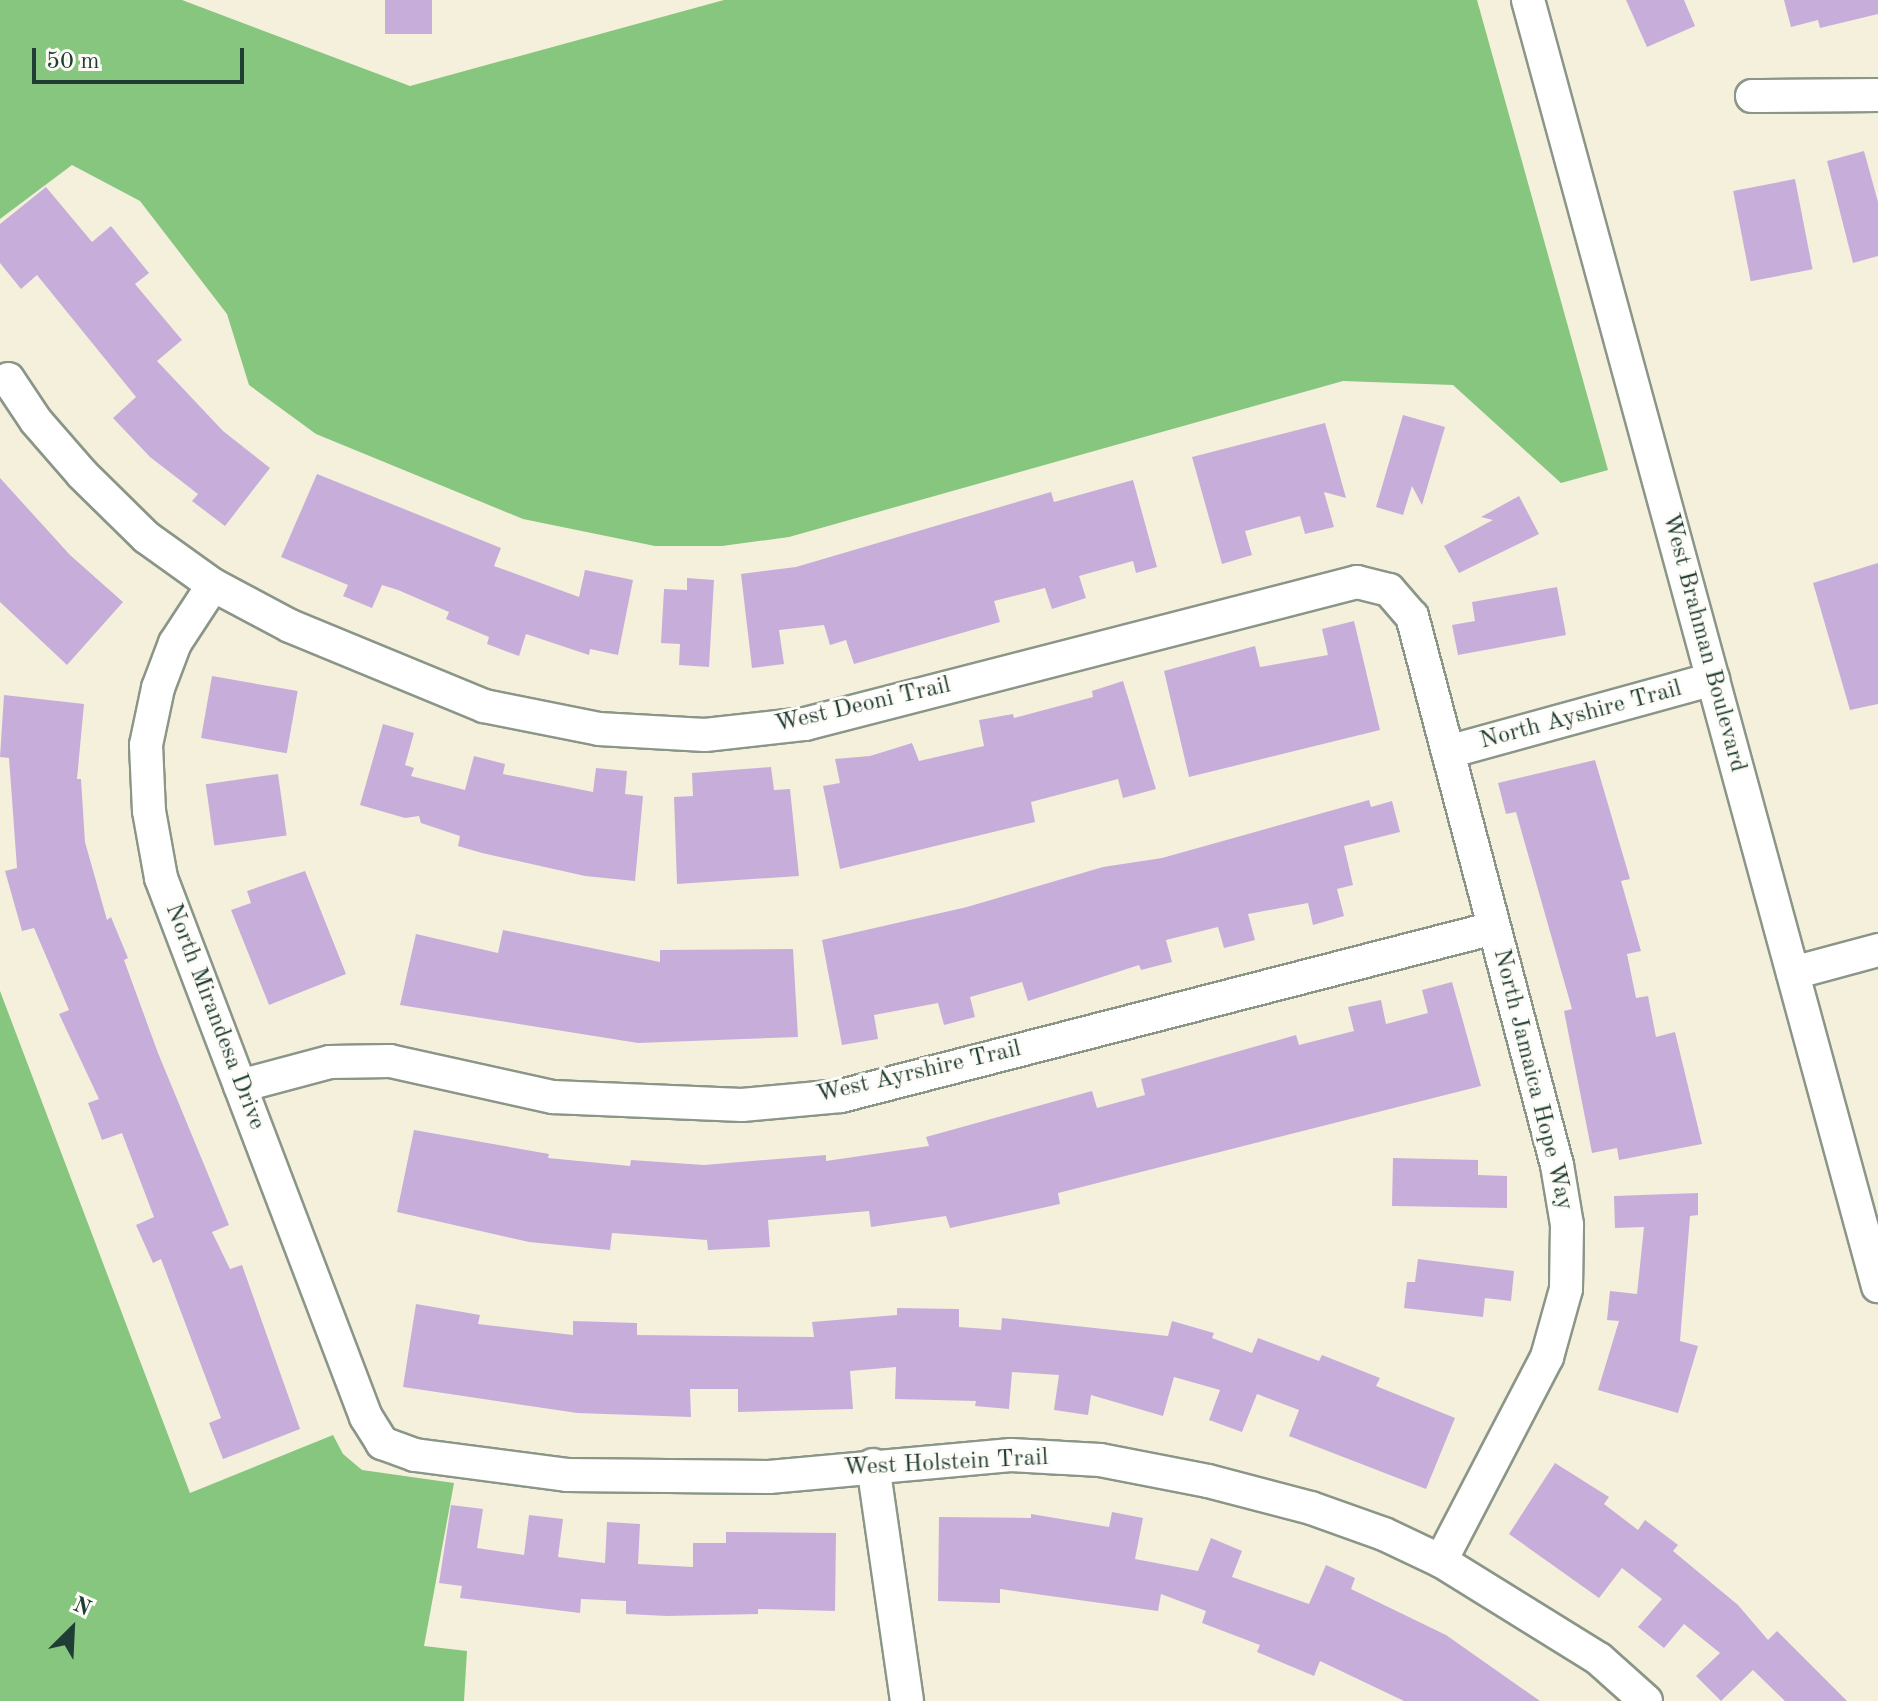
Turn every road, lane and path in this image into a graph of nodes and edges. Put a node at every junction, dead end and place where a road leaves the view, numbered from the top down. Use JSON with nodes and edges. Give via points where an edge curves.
{"nodes":[{"id":1,"x":1528,"y":0,"type":"edge"},
{"id":2,"x":1878,"y":95,"type":"edge"},
{"id":3,"x":1752,"y":96,"type":"dead end"},
{"id":4,"x":8,"y":379,"type":"dead end"},
{"id":5,"x":213,"y":585,"type":"junction"},
{"id":6,"x":1389,"y":590,"type":"joint"},
{"id":7,"x":1713,"y":679,"type":"junction"},
{"id":8,"x":1448,"y":752,"type":"junction"},
{"id":9,"x":1494,"y":928,"type":"junction"},
{"id":10,"x":1878,"y":950,"type":"edge"},
{"id":11,"x":1793,"y":973,"type":"junction"},
{"id":12,"x":240,"y":1086,"type":"junction"},
{"id":13,"x":1878,"y":1286,"type":"edge"},
{"id":14,"x":382,"y":1443,"type":"joint"},
{"id":15,"x":873,"y":1465,"type":"junction"},
{"id":16,"x":1441,"y":1561,"type":"junction"},
{"id":17,"x":907,"y":1701,"type":"edge"},
{"id":18,"x":1646,"y":1701,"type":"edge"}],
"edges":[{"from":1,"to":7,"type":"street","name":"West Brahman Boulevard"},
{"from":2,"to":3,"type":"street"},
{"from":4,"to":5,"type":"street","name":"West Deoni Trail","via":[[82,474],[146,537]]},
{"from":5,"to":6,"type":"street","name":"West Deoni Trail","via":[[290,626],[484,706],[599,729],[705,735],[805,724],[1357,582]]},
{"from":5,"to":12,"type":"street","name":"North Mirandesa Drive","via":[[175,643],[158,688],[146,745],[149,811],[161,878]]},
{"from":6,"to":8,"type":"street","name":"North Jamaica Hope Way","via":[[1412,616]]},
{"from":7,"to":8,"type":"street","name":"North Ayshire Trail"},
{"from":7,"to":11,"type":"street","name":"West Brahman Boulevard"},
{"from":8,"to":9,"type":"street","name":"North Jamaica Hope Way"},
{"from":9,"to":12,"type":"street","name":"West Ayrshire Trail","via":[[841,1096],[742,1105],[553,1097],[390,1061],[330,1062]]},
{"from":9,"to":16,"type":"street","name":"North Jamaica Hope Way","via":[[1557,1165],[1567,1225],[1566,1289],[1547,1357]]},
{"from":10,"to":11,"type":"street"},
{"from":11,"to":13,"type":"street","name":"West Brahman Boulevard"},
{"from":12,"to":14,"type":"street","name":"North Mirandesa Drive","via":[[366,1417]]},
{"from":14,"to":15,"type":"street","name":"West Holstein Trail","via":[[415,1455],[567,1475],[769,1477]]},
{"from":15,"to":16,"type":"street","name":"West Holstein Trail","via":[[1011,1455],[1100,1460],[1311,1508]]},
{"from":15,"to":17,"type":"street"},
{"from":16,"to":18,"type":"street","name":"West Holstein Trail","via":[[1599,1659]]}]}
